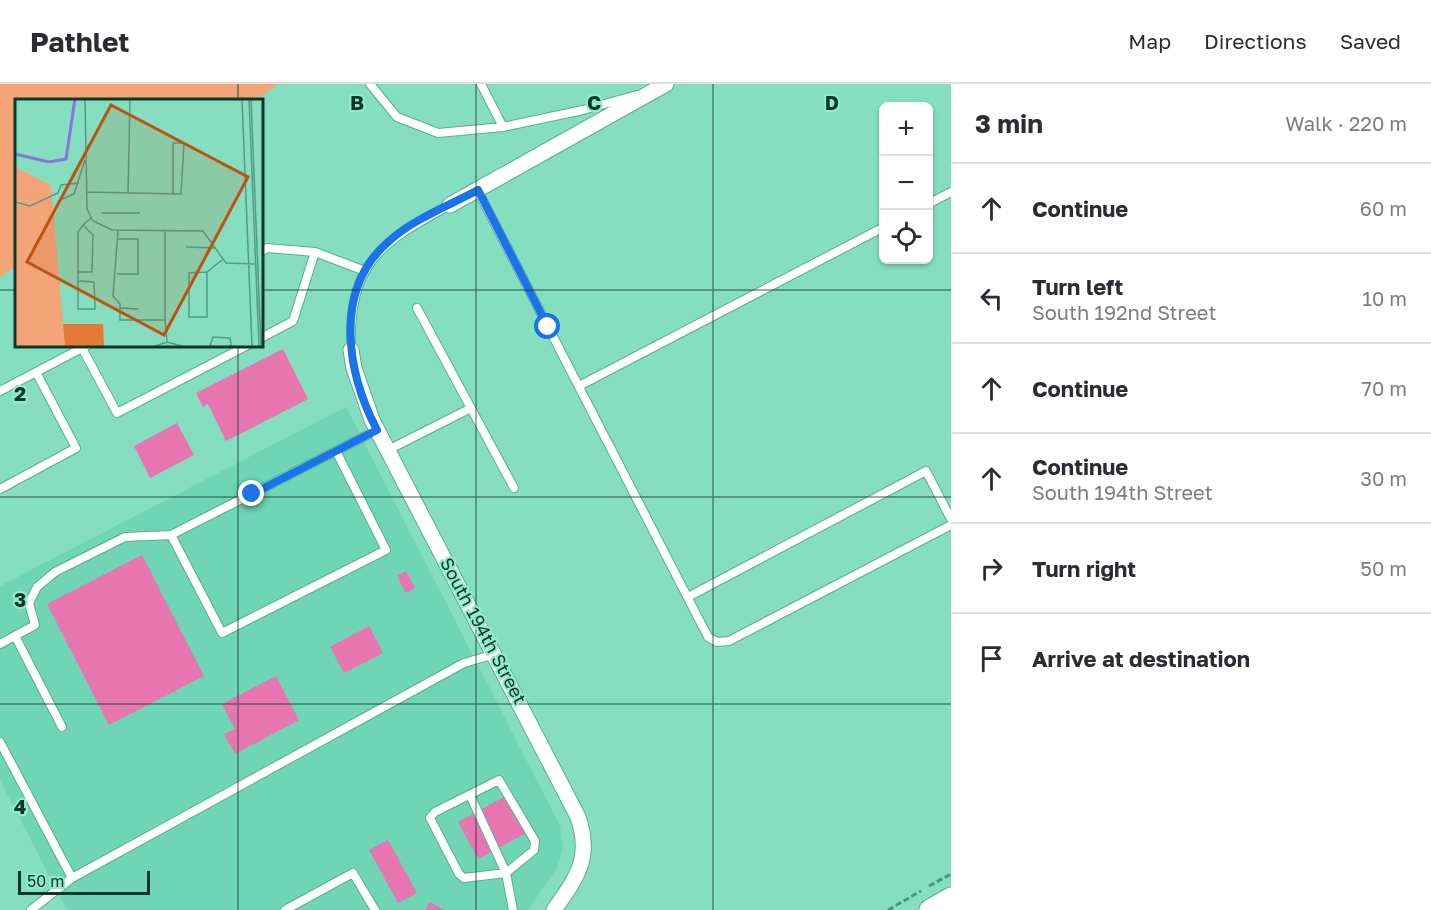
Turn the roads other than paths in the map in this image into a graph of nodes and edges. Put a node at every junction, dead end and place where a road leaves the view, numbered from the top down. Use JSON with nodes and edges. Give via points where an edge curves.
{"nodes":[{"id":1,"x":370,"y":84,"type":"edge"},
{"id":2,"x":481,"y":84,"type":"edge"},
{"id":3,"x":662,"y":86,"type":"edge"},
{"id":4,"x":502,"y":126,"type":"junction"},
{"id":5,"x":478,"y":190,"type":"junction"},
{"id":6,"x":951,"y":192,"type":"edge"},
{"id":7,"x":933,"y":201,"type":"edge"},
{"id":8,"x":450,"y":205,"type":"joint"},
{"id":9,"x":879,"y":230,"type":"edge"},
{"id":10,"x":262,"y":251,"type":"edge"},
{"id":11,"x":315,"y":252,"type":"junction"},
{"id":12,"x":365,"y":271,"type":"junction"},
{"id":13,"x":417,"y":308,"type":"dead end"},
{"id":14,"x":262,"y":337,"type":"edge"},
{"id":15,"x":85,"y":346,"type":"edge"},
{"id":16,"x":246,"y":346,"type":"edge"},
{"id":17,"x":351,"y":350,"type":"joint"},
{"id":18,"x":36,"y":372,"type":"junction"},
{"id":19,"x":579,"y":386,"type":"junction"},
{"id":20,"x":0,"y":391,"type":"edge"},
{"id":21,"x":471,"y":408,"type":"junction"},
{"id":22,"x":377,"y":430,"type":"junction"},
{"id":23,"x":388,"y":450,"type":"junction"},
{"id":24,"x":336,"y":451,"type":"junction"},
{"id":25,"x":514,"y":488,"type":"dead end"},
{"id":26,"x":0,"y":489,"type":"edge"},
{"id":27,"x":951,"y":519,"type":"edge"},
{"id":28,"x":951,"y":525,"type":"edge"},
{"id":29,"x":171,"y":535,"type":"junction"},
{"id":30,"x":688,"y":597,"type":"junction"},
{"id":31,"x":15,"y":636,"type":"junction"},
{"id":32,"x":0,"y":644,"type":"edge"},
{"id":33,"x":495,"y":654,"type":"junction"},
{"id":34,"x":62,"y":728,"type":"dead end"},
{"id":35,"x":0,"y":742,"type":"edge"},
{"id":36,"x":470,"y":795,"type":"junction"},
{"id":37,"x":506,"y":873,"type":"junction"},
{"id":38,"x":72,"y":878,"type":"junction"},
{"id":39,"x":951,"y":898,"type":"edge"},
{"id":40,"x":31,"y":910,"type":"edge"},
{"id":41,"x":285,"y":910,"type":"edge"},
{"id":42,"x":375,"y":910,"type":"edge"},
{"id":43,"x":513,"y":910,"type":"edge"},
{"id":44,"x":554,"y":910,"type":"edge"},
{"id":45,"x":930,"y":910,"type":"edge"}],
"edges":[{"from":1,"to":4,"type":"lane","via":[[398,117],[438,133]]},
{"from":2,"to":4,"type":"lane"},
{"from":3,"to":4,"type":"lane","via":[[583,110]]},
{"from":3,"to":5,"type":"street"},
{"from":5,"to":8,"type":"street"},
{"from":5,"to":19,"type":"lane"},
{"from":6,"to":7,"type":"lane"},
{"from":8,"to":12,"type":"lane","via":[[386,243]]},
{"from":9,"to":19,"type":"lane"},
{"from":10,"to":11,"type":"lane","via":[[267,248]]},
{"from":11,"to":12,"type":"lane"},
{"from":11,"to":14,"type":"lane","via":[[292,321]]},
{"from":12,"to":17,"type":"lane","via":[[353,306]]},
{"from":13,"to":21,"type":"lane"},
{"from":15,"to":16,"type":"lane","via":[[117,413]]},
{"from":15,"to":18,"type":"lane"},
{"from":17,"to":22,"type":"street","name":"South 194th Street","via":[[364,402]]},
{"from":18,"to":20,"type":"lane"},
{"from":18,"to":26,"type":"lane","via":[[76,448]]},
{"from":19,"to":30,"type":"lane"},
{"from":21,"to":23,"type":"lane"},
{"from":21,"to":25,"type":"lane"},
{"from":22,"to":23,"type":"street","name":"South 194th Street"},
{"from":22,"to":24,"type":"lane"},
{"from":23,"to":33,"type":"street","name":"South 194th Street"},
{"from":24,"to":29,"type":"lane"},
{"from":24,"to":29,"type":"lane","via":[[386,549],[261,614],[222,633]]},
{"from":27,"to":30,"type":"lane","via":[[926,471]]},
{"from":28,"to":30,"type":"lane","via":[[729,641],[717,642],[708,637]]},
{"from":29,"to":31,"type":"lane","via":[[124,537],[55,572],[37,587],[29,603],[35,625]]},
{"from":31,"to":32,"type":"lane"},
{"from":31,"to":34,"type":"lane"},
{"from":33,"to":38,"type":"lane","via":[[464,663]]},
{"from":33,"to":44,"type":"street","name":"South 194th Street","via":[[584,833],[578,875]]},
{"from":35,"to":38,"type":"lane"},
{"from":36,"to":37,"type":"lane"},
{"from":36,"to":37,"type":"lane","via":[[500,780],[535,841],[534,850]]},
{"from":36,"to":37,"type":"lane","via":[[435,812],[430,818],[432,826],[465,878]]},
{"from":37,"to":43,"type":"lane"},
{"from":38,"to":40,"type":"lane"},
{"from":39,"to":45,"type":"main road"},
{"from":41,"to":42,"type":"lane","via":[[353,873]]}]}
